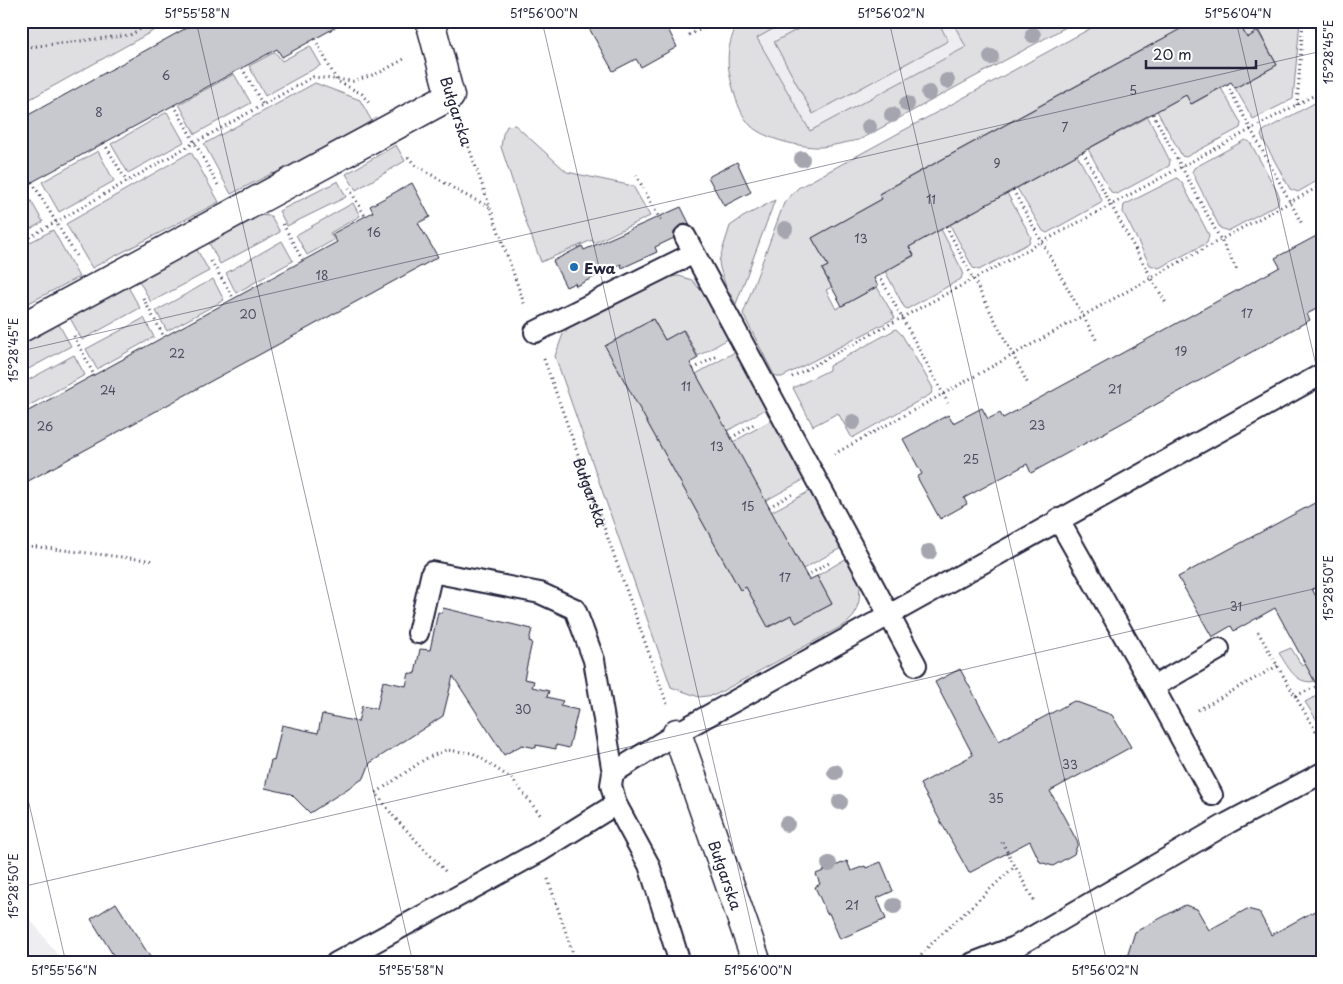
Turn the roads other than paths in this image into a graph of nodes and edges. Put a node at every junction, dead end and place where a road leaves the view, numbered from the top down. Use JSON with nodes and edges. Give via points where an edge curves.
{"nodes":[{"id":1,"x":430,"y":21,"type":"edge"},
{"id":2,"x":21,"y":328,"type":"edge"},
{"id":3,"x":535,"y":332,"type":"road end"},
{"id":4,"x":1322,"y":374,"type":"edge"},
{"id":5,"x":1058,"y":519,"type":"junction"},
{"id":6,"x":889,"y":615,"type":"junction"},
{"id":7,"x":418,"y":633,"type":"dead end"},
{"id":8,"x":1219,"y":649,"type":"dead end"},
{"id":9,"x":916,"y":665,"type":"dead end"},
{"id":10,"x":1153,"y":687,"type":"junction"},
{"id":11,"x":677,"y":732,"type":"junction"},
{"id":12,"x":613,"y":773,"type":"junction"},
{"id":13,"x":1322,"y":773,"type":"edge"},
{"id":14,"x":1212,"y":795,"type":"dead end"},
{"id":15,"x":616,"y":804,"type":"junction"},
{"id":16,"x":1019,"y":955,"type":"edge"},
{"id":17,"x":336,"y":963,"type":"edge"},
{"id":18,"x":680,"y":963,"type":"edge"},
{"id":19,"x":757,"y":963,"type":"edge"},
{"id":20,"x":973,"y":963,"type":"edge"}],
"edges":[{"from":1,"to":2,"type":"street","name":"Bułgarska","via":[[450,96]]},
{"from":3,"to":6,"type":"lane","via":[[689,243]]},
{"from":4,"to":5,"type":"lane"},
{"from":5,"to":6,"type":"lane"},
{"from":5,"to":10,"type":"lane"},
{"from":6,"to":9,"type":"lane"},
{"from":6,"to":11,"type":"lane"},
{"from":7,"to":12,"type":"lane","via":[[432,572],[540,593],[575,609],[594,660]]},
{"from":8,"to":10,"type":"lane"},
{"from":10,"to":14,"type":"lane"},
{"from":11,"to":12,"type":"lane"},
{"from":11,"to":19,"type":"street","name":"Bułgarska"},
{"from":12,"to":15,"type":"lane","via":[[611,785]]},
{"from":13,"to":16,"type":"lane","via":[[1228,823]]},
{"from":15,"to":17,"type":"lane","via":[[539,852]]},
{"from":15,"to":18,"type":"lane","via":[[649,865]]},
{"from":16,"to":20,"type":"lane"}]}
